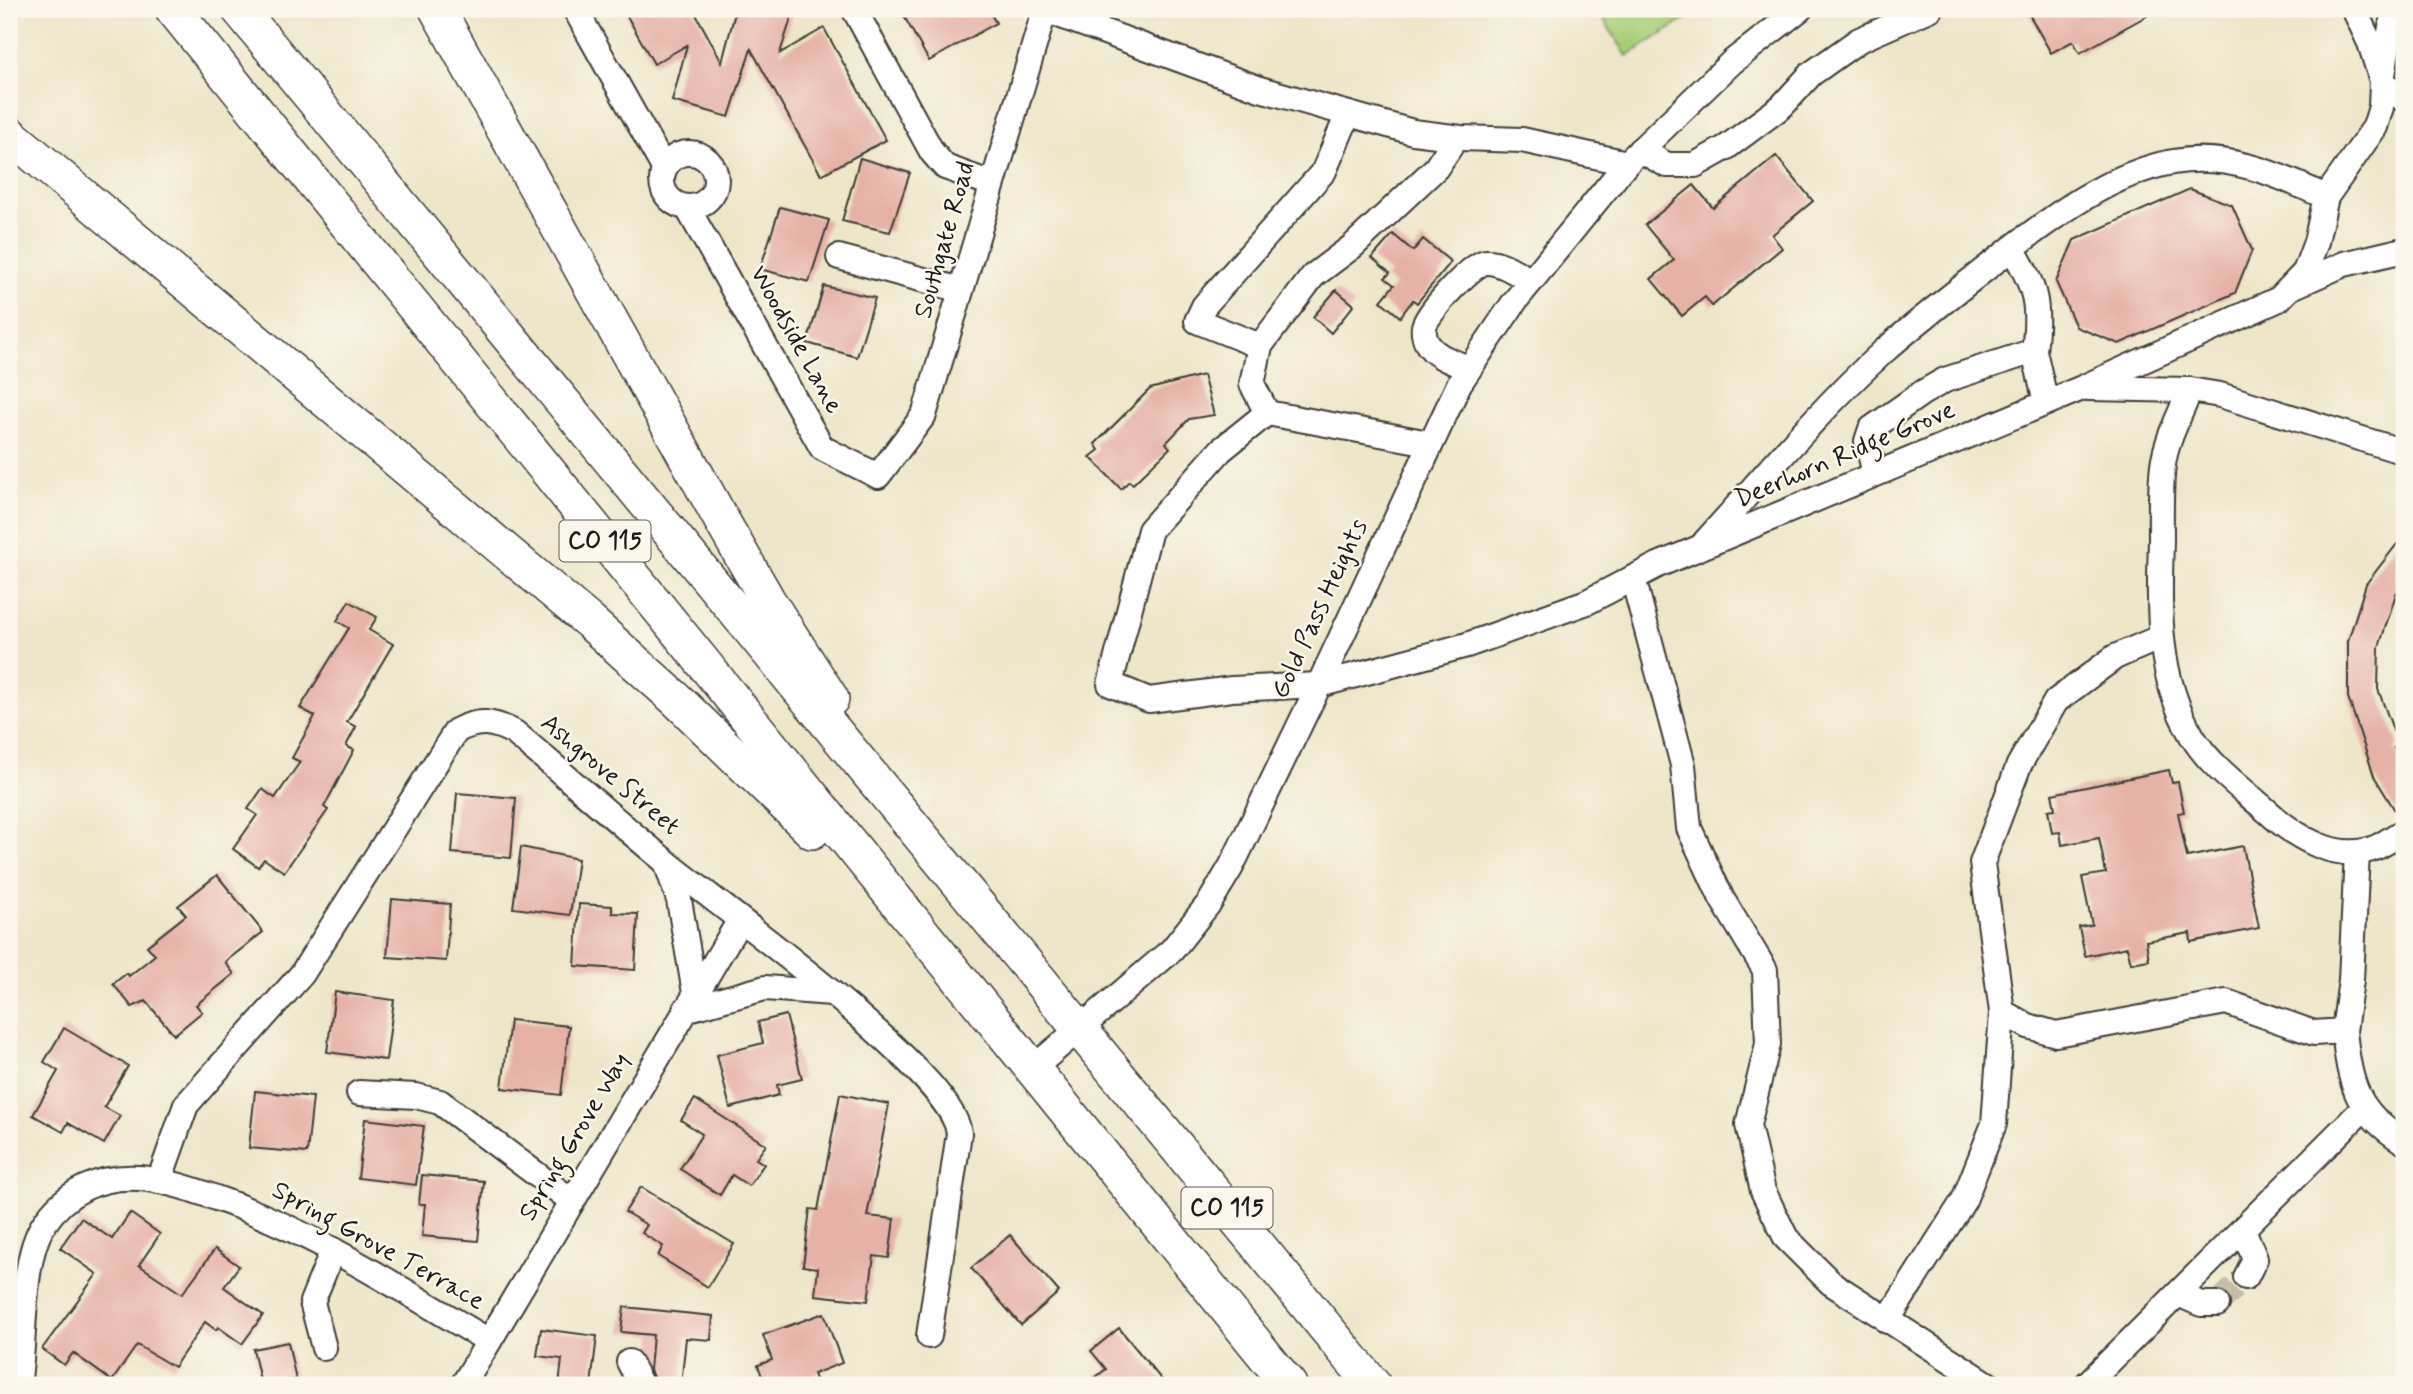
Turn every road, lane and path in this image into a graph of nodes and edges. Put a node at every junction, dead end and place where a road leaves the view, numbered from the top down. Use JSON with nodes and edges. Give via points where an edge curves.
{"nodes":[{"id":1,"x":173,"y":9,"type":"edge"},
{"id":2,"x":437,"y":9,"type":"edge"},
{"id":3,"x":575,"y":9,"type":"edge"},
{"id":4,"x":854,"y":9,"type":"edge"},
{"id":5,"x":1800,"y":9,"type":"edge"},
{"id":6,"x":1930,"y":9,"type":"edge"},
{"id":7,"x":2354,"y":9,"type":"edge"},
{"id":8,"x":2394,"y":9,"type":"edge"},
{"id":9,"x":1045,"y":10,"type":"edge"},
{"id":10,"x":243,"y":14,"type":"edge"},
{"id":11,"x":1102,"y":19,"type":"edge"},
{"id":12,"x":2382,"y":81,"type":"junction"},
{"id":13,"x":2404,"y":100,"type":"edge"},
{"id":14,"x":1348,"y":114,"type":"junction"},
{"id":15,"x":9,"y":134,"type":"edge"},
{"id":16,"x":1456,"y":138,"type":"junction"},
{"id":17,"x":1633,"y":156,"type":"junction"},
{"id":18,"x":664,"y":169,"type":"junction"},
{"id":19,"x":9,"y":170,"type":"edge"},
{"id":20,"x":62,"y":181,"type":"junction"},
{"id":21,"x":992,"y":184,"type":"junction"},
{"id":22,"x":2326,"y":197,"type":"junction"},
{"id":23,"x":687,"y":207,"type":"junction"},
{"id":24,"x":2012,"y":248,"type":"junction"},
{"id":25,"x":2404,"y":250,"type":"edge"},
{"id":26,"x":839,"y":257,"type":"dead end"},
{"id":27,"x":1531,"y":281,"type":"junction"},
{"id":28,"x":961,"y":289,"type":"junction"},
{"id":29,"x":2287,"y":289,"type":"junction"},
{"id":30,"x":1260,"y":346,"type":"junction"},
{"id":31,"x":2034,"y":351,"type":"junction"},
{"id":32,"x":1468,"y":368,"type":"junction"},
{"id":33,"x":2082,"y":388,"type":"junction"},
{"id":34,"x":2190,"y":390,"type":"junction"},
{"id":35,"x":2046,"y":403,"type":"junction"},
{"id":36,"x":1267,"y":413,"type":"junction"},
{"id":37,"x":1429,"y":443,"type":"junction"},
{"id":38,"x":2404,"y":452,"type":"edge"},
{"id":39,"x":1875,"y":474,"type":"junction"},
{"id":40,"x":878,"y":476,"type":"joint"},
{"id":41,"x":1700,"y":548,"type":"junction"},
{"id":42,"x":1633,"y":578,"type":"junction"},
{"id":43,"x":2161,"y":637,"type":"junction"},
{"id":44,"x":1319,"y":685,"type":"junction"},
{"id":45,"x":2404,"y":831,"type":"edge"},
{"id":46,"x":2357,"y":852,"type":"junction"},
{"id":47,"x":666,"y":862,"type":"junction"},
{"id":48,"x":944,"y":867,"type":"junction"},
{"id":49,"x":740,"y":920,"type":"junction"},
{"id":50,"x":832,"y":993,"type":"junction"},
{"id":51,"x":690,"y":1001,"type":"junction"},
{"id":52,"x":2002,"y":1012,"type":"junction"},
{"id":53,"x":1080,"y":1030,"type":"junction"},
{"id":54,"x":2344,"y":1031,"type":"junction"},
{"id":55,"x":1001,"y":1033,"type":"junction"},
{"id":56,"x":1031,"y":1070,"type":"junction"},
{"id":57,"x":359,"y":1093,"type":"dead end"},
{"id":58,"x":2363,"y":1109,"type":"junction"},
{"id":59,"x":2404,"y":1142,"type":"edge"},
{"id":60,"x":159,"y":1181,"type":"junction"},
{"id":61,"x":572,"y":1201,"type":"junction"},
{"id":62,"x":2243,"y":1229,"type":"junction"},
{"id":63,"x":333,"y":1250,"type":"junction"},
{"id":64,"x":2246,"y":1277,"type":"tunnel mouth"},
{"id":65,"x":2178,"y":1294,"type":"junction"},
{"id":66,"x":2217,"y":1304,"type":"dead end"},
{"id":67,"x":1887,"y":1321,"type":"junction"},
{"id":68,"x":929,"y":1336,"type":"dead end"},
{"id":69,"x":489,"y":1341,"type":"junction"},
{"id":70,"x":324,"y":1348,"type":"dead end"},
{"id":71,"x":629,"y":1363,"type":"dead end"},
{"id":72,"x":18,"y":1385,"type":"edge"},
{"id":73,"x":463,"y":1385,"type":"edge"},
{"id":74,"x":640,"y":1385,"type":"edge"},
{"id":75,"x":1289,"y":1385,"type":"edge"},
{"id":76,"x":1373,"y":1385,"type":"edge"},
{"id":77,"x":1989,"y":1385,"type":"edge"},
{"id":78,"x":2086,"y":1385,"type":"edge"}],
"edges":[{"from":1,"to":55,"type":"highway","number":"CO 115"},
{"from":2,"to":48,"type":"highway","via":[[768,601]]},
{"from":3,"to":18,"type":"street"},
{"from":4,"to":21,"type":"street","via":[[932,152],[945,167]]},
{"from":5,"to":17,"type":"street","name":"Gold Pass Heights","via":[[1731,62]]},
{"from":6,"to":17,"type":"street","via":[[1859,40],[1811,74],[1782,106],[1695,165],[1667,165]]},
{"from":7,"to":12,"type":"street"},
{"from":8,"to":12,"type":"street"},
{"from":9,"to":11,"type":"street"},
{"from":9,"to":21,"type":"street","name":"Southgate Road"},
{"from":10,"to":48,"type":"highway","number":"CO 115"},
{"from":11,"to":14,"type":"street","via":[[1260,89]]},
{"from":12,"to":13,"type":"street"},
{"from":12,"to":22,"type":"street","via":[[2375,127]]},
{"from":14,"to":16,"type":"street"},
{"from":14,"to":30,"type":"street","via":[[1324,172],[1204,306],[1197,321]]},
{"from":15,"to":20,"type":"highway"},
{"from":16,"to":17,"type":"street","via":[[1522,141]]},
{"from":16,"to":30,"type":"street","via":[[1436,168],[1353,246],[1313,275]]},
{"from":17,"to":27,"type":"street","name":"Gold Pass Heights"},
{"from":18,"to":23,"type":"street","via":[[663,188],[668,197]]},
{"from":18,"to":23,"type":"street","via":[[685,153],[697,153],[712,165],[716,181],[711,195],[705,202]]},
{"from":19,"to":20,"type":"highway"},
{"from":20,"to":55,"type":"highway","via":[[677,699],[782,799]]},
{"from":21,"to":28,"type":"street","name":"Southgate Road"},
{"from":22,"to":24,"type":"street","via":[[2276,173],[2237,164],[2175,161],[2146,169],[2063,209]]},
{"from":22,"to":29,"type":"street","via":[[2305,272]]},
{"from":23,"to":40,"type":"street","name":"Woodside Lane","via":[[822,448]]},
{"from":24,"to":31,"type":"street","via":[[2033,284],[2038,323]]},
{"from":24,"to":41,"type":"street","via":[[1884,352],[1822,412]]},
{"from":25,"to":29,"type":"street","via":[[2344,264]]},
{"from":26,"to":28,"type":"street"},
{"from":27,"to":32,"type":"street","name":"Gold Pass Heights"},
{"from":27,"to":32,"type":"street","via":[[1488,261],[1475,265],[1428,316],[1423,328],[1426,343],[1439,356]]},
{"from":28,"to":40,"type":"street","name":"Southgate Road","via":[[924,415]]},
{"from":29,"to":33,"type":"street","via":[[2279,299]]},
{"from":30,"to":36,"type":"street","via":[[1252,384]]},
{"from":31,"to":35,"type":"street"},
{"from":31,"to":39,"type":"street","via":[[1945,380],[1871,429],[1867,441]]},
{"from":32,"to":37,"type":"street","name":"Gold Pass Heights"},
{"from":33,"to":34,"type":"street","name":"Deerhorn Ridge Grove"},
{"from":33,"to":35,"type":"street","name":"Deerhorn Ridge Grove"},
{"from":34,"to":38,"type":"street","name":"Deerhorn Ridge Grove","via":[[2220,395]]},
{"from":34,"to":43,"type":"street","via":[[2164,463]]},
{"from":35,"to":39,"type":"street","name":"Deerhorn Ridge Grove"},
{"from":36,"to":37,"type":"street"},
{"from":36,"to":44,"type":"street","name":"Deerhorn Ridge Grove","via":[[1221,450],[1150,530],[1110,684],[1149,700],[1233,689]]},
{"from":37,"to":44,"type":"street","name":"Gold Pass Heights"},
{"from":39,"to":41,"type":"street","name":"Deerhorn Ridge Grove"},
{"from":41,"to":42,"type":"street","name":"Deerhorn Ridge Grove"},
{"from":42,"to":44,"type":"street","name":"Deerhorn Ridge Grove","via":[[1587,602],[1467,645]]},
{"from":42,"to":67,"type":"street","via":[[1683,765],[1689,828],[1722,899],[1765,970],[1768,1044],[1748,1125],[1763,1191],[1786,1238],[1832,1283]]},
{"from":43,"to":46,"type":"street","via":[[2165,667],[2182,717],[2215,765],[2277,821],[2307,840],[2334,851]]},
{"from":43,"to":52,"type":"street","via":[[2115,657],[2056,701],[2019,765],[1982,863]]},
{"from":44,"to":53,"type":"street","name":"Gold Pass Heights","via":[[1210,902],[1172,950]]},
{"from":45,"to":46,"type":"street"},
{"from":46,"to":54,"type":"street"},
{"from":47,"to":49,"type":"street","name":"Ashgrove Street"},
{"from":47,"to":51,"type":"street","via":[[679,900]]},
{"from":47,"to":60,"type":"street","name":"Ashgrove Street","via":[[500,724],[471,723],[456,731],[302,974],[186,1105]]},
{"from":48,"to":53,"type":"highway","number":"CO 115"},
{"from":49,"to":50,"type":"street","name":"Ashgrove Street"},
{"from":49,"to":51,"type":"street","name":"Spring Grove Way"},
{"from":50,"to":51,"type":"street","via":[[765,988]]},
{"from":50,"to":68,"type":"street","name":"Ashgrove Street","via":[[924,1076],[958,1121]]},
{"from":51,"to":61,"type":"street","name":"Spring Grove Way"},
{"from":52,"to":54,"type":"street","via":[[2056,1034],[2226,1002],[2314,1033]]},
{"from":52,"to":67,"type":"street","via":[[1994,1125],[1964,1200]]},
{"from":53,"to":56,"type":"street","name":"Gold Pass Heights"},
{"from":53,"to":76,"type":"highway","number":"CO 115"},
{"from":54,"to":58,"type":"street","via":[[2348,1075]]},
{"from":55,"to":56,"type":"highway","number":"CO 115"},
{"from":56,"to":75,"type":"highway","number":"CO 115"},
{"from":57,"to":61,"type":"street","via":[[440,1102]]},
{"from":58,"to":59,"type":"street"},
{"from":58,"to":62,"type":"street"},
{"from":60,"to":63,"type":"street","name":"Spring Grove Terrace","via":[[254,1212]]},
{"from":60,"to":72,"type":"street","name":"Spring Grove Terrace","via":[[119,1178],[95,1183],[74,1192],[43,1225],[30,1263]]},
{"from":61,"to":69,"type":"street","name":"Spring Grove Way"},
{"from":62,"to":64,"type":"street","via":[[2255,1259]]},
{"from":62,"to":65,"type":"street"},
{"from":63,"to":69,"type":"street","name":"Spring Grove Terrace"},
{"from":63,"to":70,"type":"street","via":[[312,1302]]},
{"from":65,"to":66,"type":"street","via":[[2201,1304]]},
{"from":65,"to":78,"type":"street"},
{"from":67,"to":77,"type":"street"},
{"from":69,"to":73,"type":"street","name":"Spring Grove Way"},
{"from":71,"to":74,"type":"street"}]}
